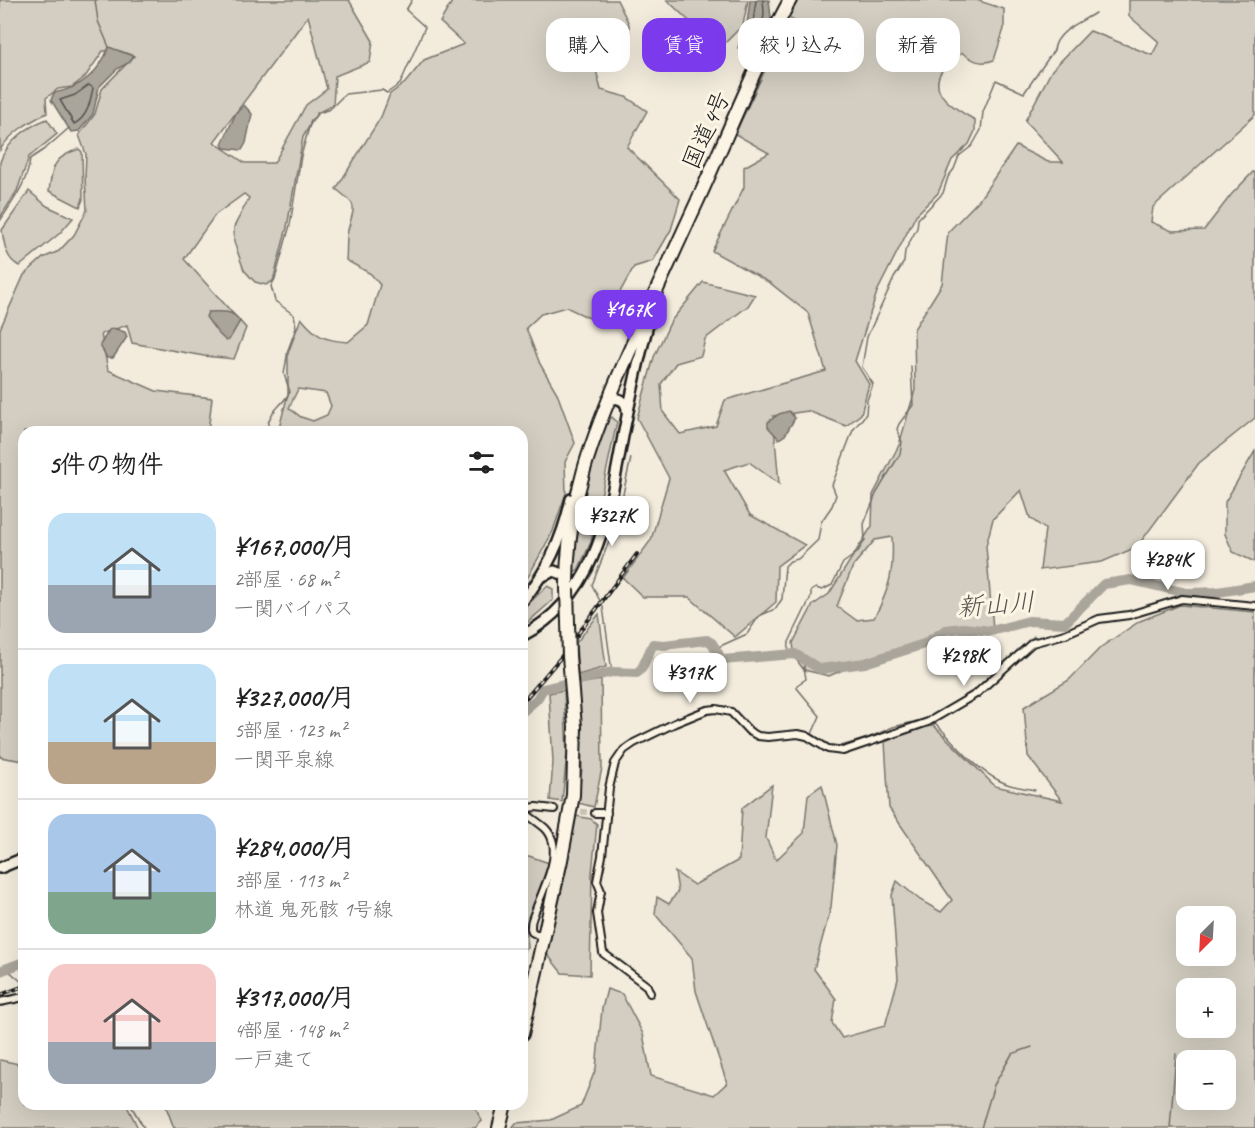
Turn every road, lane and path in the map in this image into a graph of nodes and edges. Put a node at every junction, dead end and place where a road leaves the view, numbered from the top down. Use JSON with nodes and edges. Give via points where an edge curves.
{"nodes":[{"id":1,"x":790,"y":0,"type":"edge"},
{"id":2,"x":662,"y":277,"type":"junction"},
{"id":3,"x":608,"y":399,"type":"junction"},
{"id":4,"x":627,"y":414,"type":"junction"},
{"id":5,"x":589,"y":449,"type":"junction"},
{"id":6,"x":538,"y":581,"type":"junction"},
{"id":7,"x":567,"y":584,"type":"junction"},
{"id":8,"x":528,"y":594,"type":"edge"},
{"id":9,"x":1255,"y":606,"type":"edge"},
{"id":10,"x":528,"y":632,"type":"edge"},
{"id":11,"x":528,"y":809,"type":"edge"},
{"id":12,"x":554,"y":809,"type":"tunnel mouth"},
{"id":13,"x":595,"y":813,"type":"tunnel mouth"},
{"id":14,"x":607,"y":813,"type":"junction"},
{"id":15,"x":528,"y":815,"type":"edge"},
{"id":16,"x":18,"y":860,"type":"edge"},
{"id":17,"x":0,"y":868,"type":"edge"},
{"id":18,"x":544,"y":938,"type":"junction"},
{"id":19,"x":650,"y":993,"type":"dead end"},
{"id":20,"x":18,"y":998,"type":"edge"},
{"id":21,"x":0,"y":1002,"type":"edge"},
{"id":22,"x":528,"y":1008,"type":"edge"},
{"id":23,"x":504,"y":1110,"type":"edge"},
{"id":24,"x":499,"y":1128,"type":"edge"}],
"edges":[{"from":1,"to":2,"type":"highway","name":"国道4号"},
{"from":2,"to":3,"type":"highway","name":"国道4号"},
{"from":2,"to":4,"type":"main road"},
{"from":3,"to":4,"type":"main road","via":[[623,401]]},
{"from":3,"to":5,"type":"highway","name":"国道4号"},
{"from":4,"to":10,"type":"main road","via":[[605,523],[590,564],[560,607]]},
{"from":5,"to":6,"type":"main road","via":[[578,471],[562,533]]},
{"from":5,"to":7,"type":"highway","name":"国道4号","via":[[575,503]]},
{"from":6,"to":7,"type":"main road","via":[[554,571],[562,574]]},
{"from":6,"to":8,"type":"main road"},
{"from":7,"to":18,"type":"highway","name":"国道4号","bridge":true,"via":[[575,727],[573,795]]},
{"from":9,"to":14,"type":"street","via":[[1182,599],[1032,643],[976,694],[928,722],[843,751],[834,751],[798,734],[758,736],[731,712],[707,710],[624,750],[615,763]]},
{"from":11,"to":12,"type":"street"},
{"from":13,"to":14,"type":"street"},
{"from":14,"to":19,"type":"street","via":[[597,881],[602,891],[597,913],[603,953],[647,986]]},
{"from":15,"to":18,"type":"street","via":[[545,828],[555,851],[531,922],[532,932]]},
{"from":16,"to":17,"type":"main road"},
{"from":18,"to":22,"type":"highway","name":"国道4号"},
{"from":20,"to":21,"type":"street"},
{"from":23,"to":24,"type":"highway"}]}
